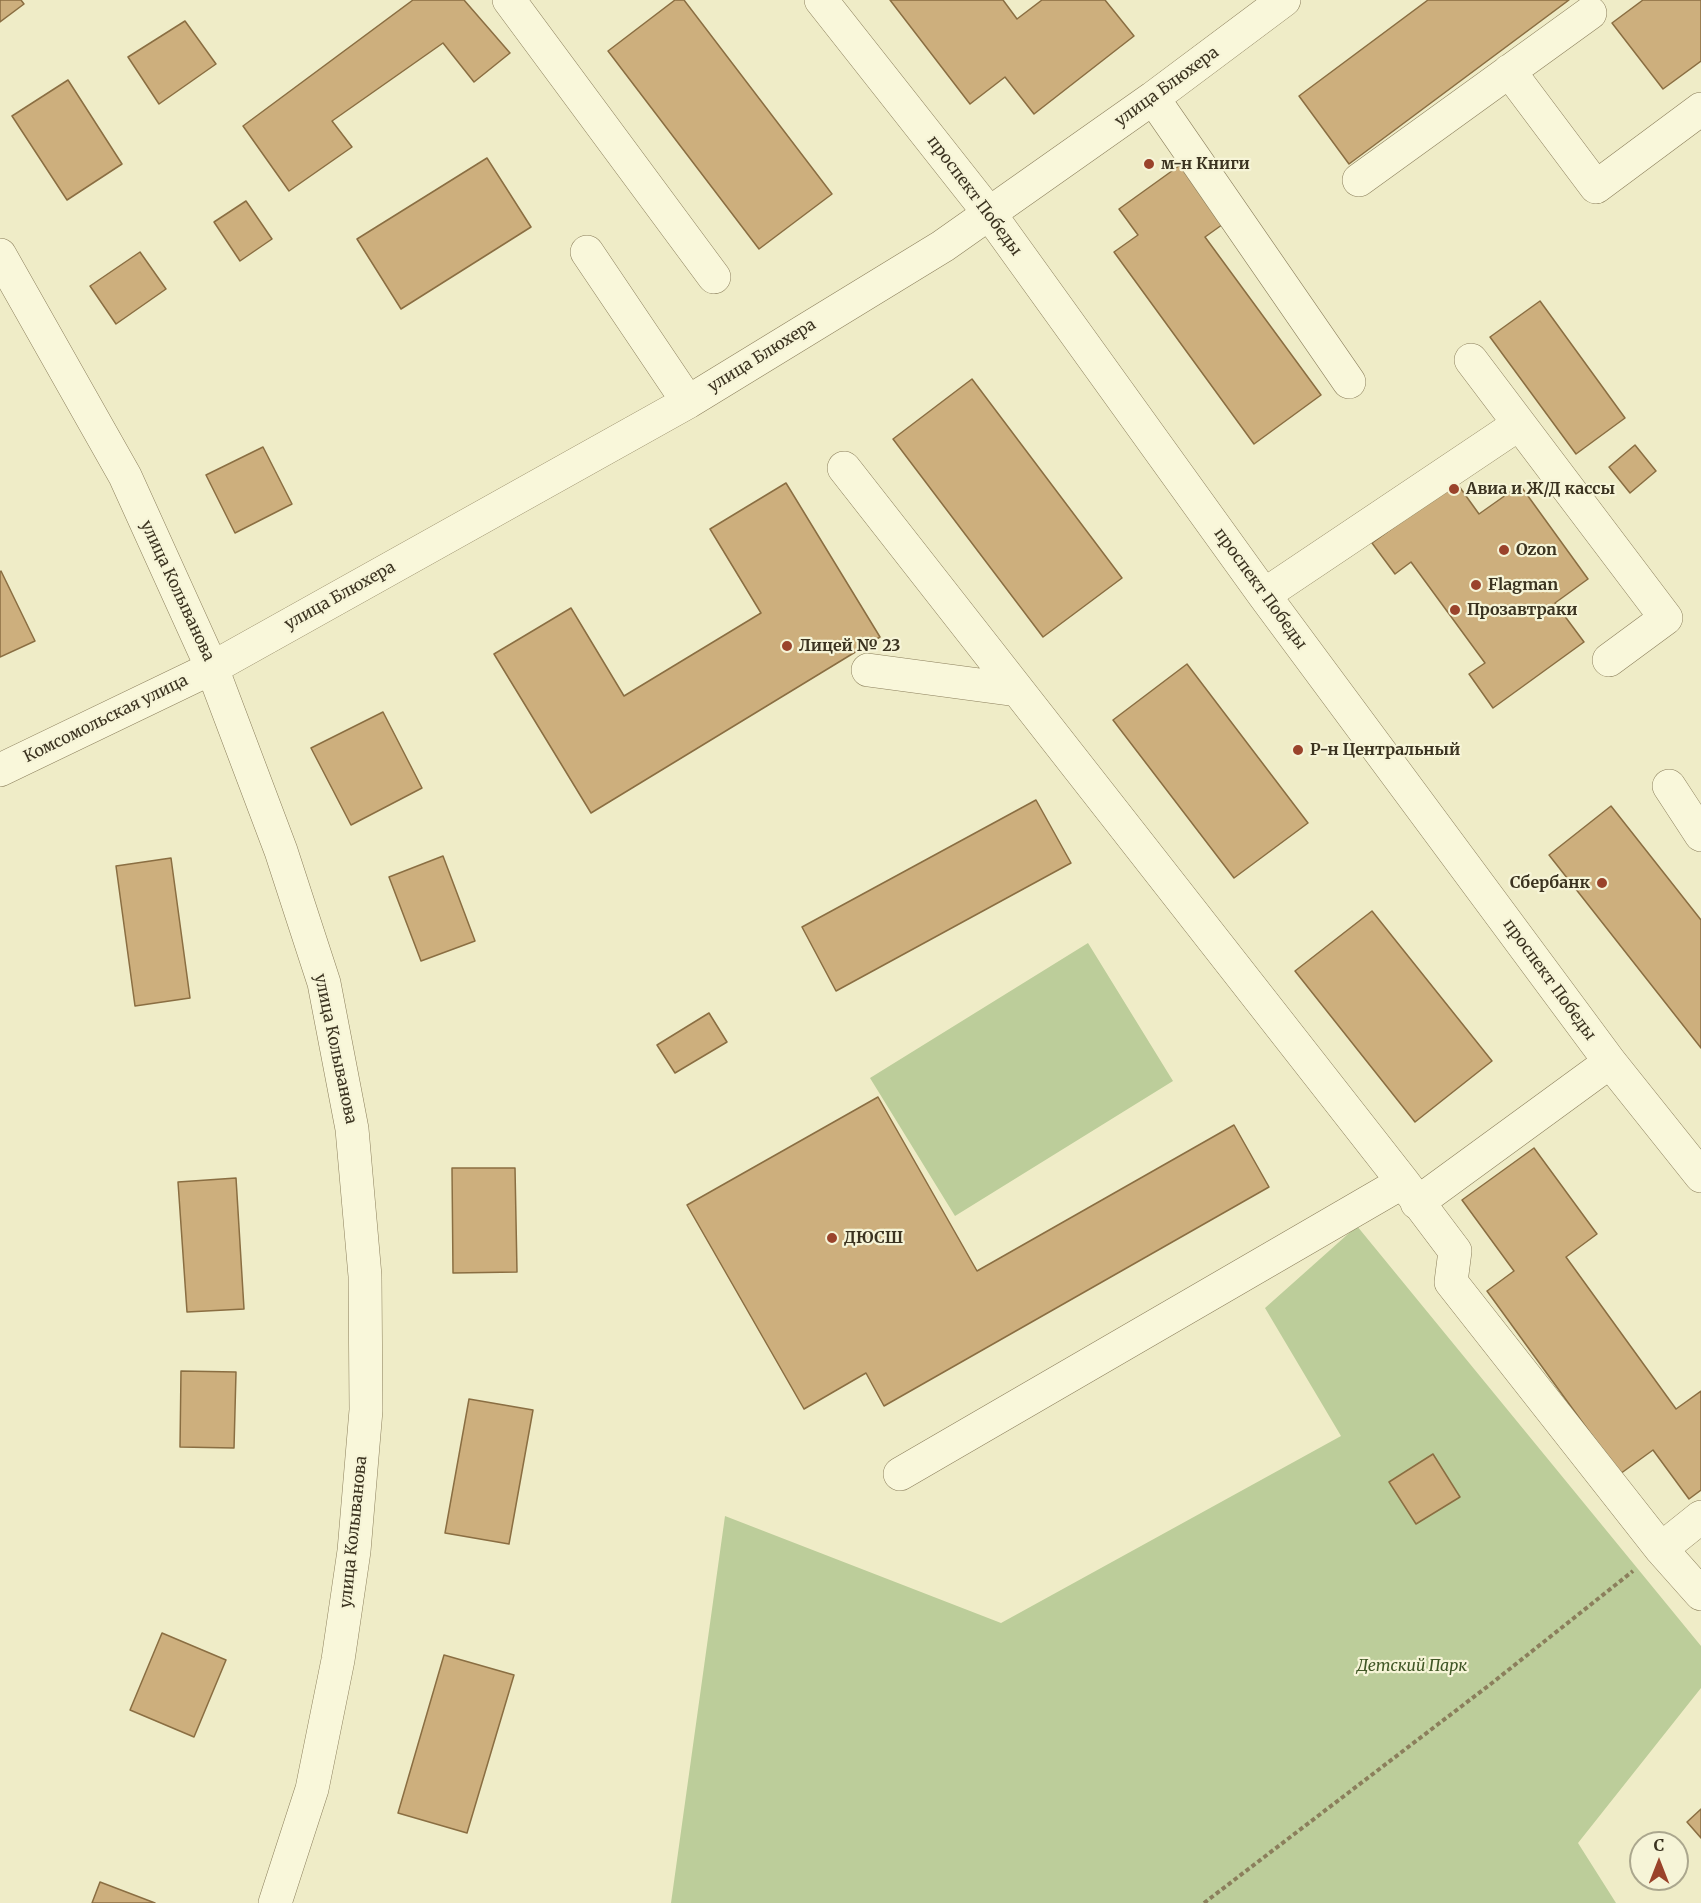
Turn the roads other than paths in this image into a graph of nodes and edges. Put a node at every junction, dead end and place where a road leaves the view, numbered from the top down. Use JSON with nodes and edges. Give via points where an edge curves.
{"nodes":[{"id":1,"x":509,"y":0,"type":"edge"},
{"id":2,"x":821,"y":0,"type":"edge"},
{"id":3,"x":1284,"y":0,"type":"edge"},
{"id":4,"x":1590,"y":13,"type":"dead end"},
{"id":5,"x":1509,"y":71,"type":"junction"},
{"id":6,"x":1153,"y":98,"type":"junction"},
{"id":7,"x":1701,"y":109,"type":"edge"},
{"id":8,"x":1359,"y":180,"type":"dead end"},
{"id":9,"x":989,"y":213,"type":"junction"},
{"id":10,"x":587,"y":252,"type":"dead end"},
{"id":11,"x":0,"y":255,"type":"edge"},
{"id":12,"x":714,"y":277,"type":"dead end"},
{"id":13,"x":1471,"y":360,"type":"dead end"},
{"id":14,"x":1349,"y":382,"type":"dead end"},
{"id":15,"x":688,"y":402,"type":"junction"},
{"id":16,"x":1519,"y":424,"type":"junction"},
{"id":17,"x":844,"y":468,"type":"dead end"},
{"id":18,"x":1264,"y":595,"type":"junction"},
{"id":19,"x":1609,"y":660,"type":"dead end"},
{"id":20,"x":212,"y":668,"type":"junction"},
{"id":21,"x":868,"y":670,"type":"dead end"},
{"id":22,"x":1017,"y":690,"type":"junction"},
{"id":23,"x":0,"y":770,"type":"edge"},
{"id":24,"x":1669,"y":786,"type":"dead end"},
{"id":25,"x":1701,"y":835,"type":"edge"},
{"id":26,"x":1610,"y":1062,"type":"junction"},
{"id":27,"x":1701,"y":1176,"type":"edge"},
{"id":28,"x":1410,"y":1192,"type":"junction"},
{"id":29,"x":900,"y":1474,"type":"dead end"},
{"id":30,"x":1701,"y":1516,"type":"edge"},
{"id":31,"x":1661,"y":1549,"type":"junction"},
{"id":32,"x":1701,"y":1594,"type":"edge"},
{"id":33,"x":275,"y":1903,"type":"edge"}],
"edges":[{"from":1,"to":12,"type":"street"},
{"from":2,"to":9,"type":"street","name":"проспект Победы"},
{"from":3,"to":6,"type":"street","name":"улица Блюхера"},
{"from":4,"to":5,"type":"street"},
{"from":5,"to":7,"type":"street","via":[[1596,187]]},
{"from":5,"to":8,"type":"street"},
{"from":6,"to":9,"type":"street","name":"улица Блюхера"},
{"from":6,"to":14,"type":"street"},
{"from":9,"to":15,"type":"street","name":"улица Блюхера","via":[[943,246]]},
{"from":9,"to":18,"type":"street","name":"проспект Победы"},
{"from":10,"to":15,"type":"street"},
{"from":11,"to":20,"type":"street","name":"улица Колыванова","via":[[125,476]]},
{"from":13,"to":16,"type":"street"},
{"from":15,"to":20,"type":"street","name":"улица Блюхера"},
{"from":16,"to":18,"type":"street"},
{"from":16,"to":19,"type":"street","via":[[1666,618]]},
{"from":17,"to":22,"type":"street"},
{"from":18,"to":26,"type":"street","name":"проспект Победы"},
{"from":20,"to":23,"type":"street","name":"Комсомольская улица"},
{"from":20,"to":33,"type":"street","name":"улица Колыванова","via":[[281,851],[324,983],[352,1129],[365,1276],[366,1410],[354,1551],[340,1649],[312,1789]]},
{"from":21,"to":22,"type":"street"},
{"from":22,"to":28,"type":"street"},
{"from":24,"to":25,"type":"street"},
{"from":26,"to":27,"type":"street","name":"проспект Победы"},
{"from":26,"to":28,"type":"street"},
{"from":28,"to":29,"type":"street"},
{"from":28,"to":31,"type":"street","via":[[1455,1251],[1451,1282]]},
{"from":30,"to":31,"type":"street"},
{"from":31,"to":32,"type":"street"}]}
